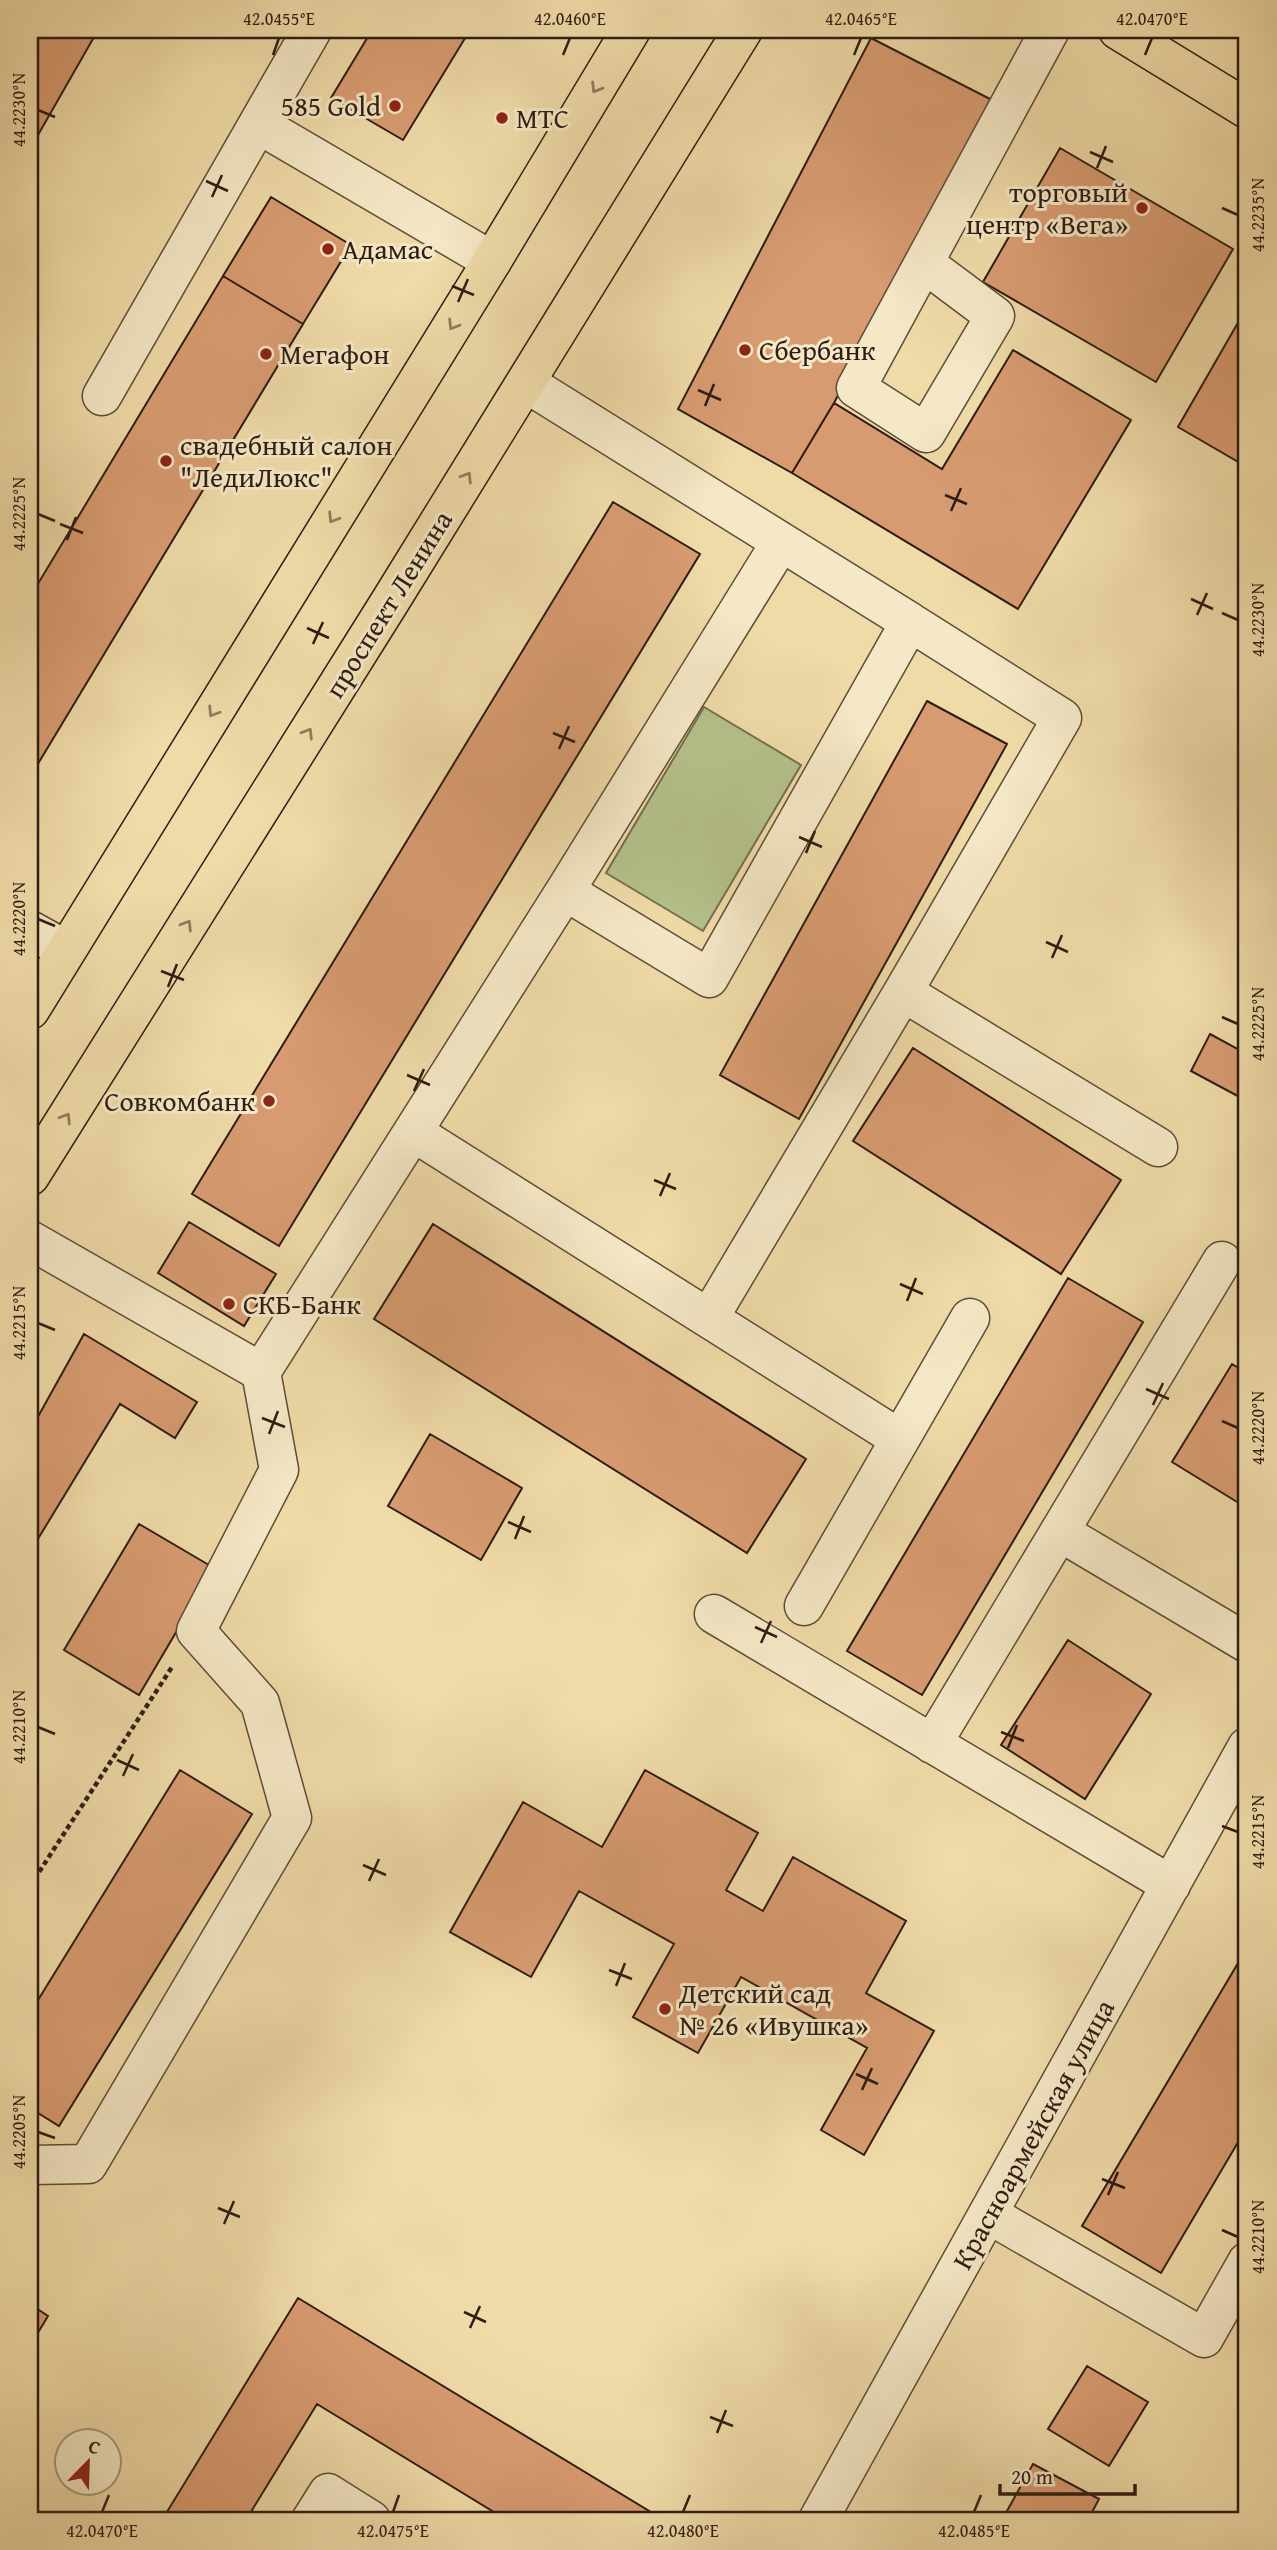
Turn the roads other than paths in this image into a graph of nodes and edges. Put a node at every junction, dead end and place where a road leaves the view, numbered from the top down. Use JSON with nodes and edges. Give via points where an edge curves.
{"nodes":[{"id":1,"x":312,"y":30,"type":"edge"},
{"id":2,"x":631,"y":30,"type":"edge"},
{"id":3,"x":743,"y":30,"type":"edge"},
{"id":4,"x":1050,"y":30,"type":"edge"},
{"id":5,"x":1118,"y":30,"type":"edge"},
{"id":6,"x":1247,"y":109,"type":"edge"},
{"id":7,"x":258,"y":124,"type":"junction"},
{"id":8,"x":492,"y":261,"type":"junction"},
{"id":9,"x":924,"y":263,"type":"dead end"},
{"id":10,"x":526,"y":383,"type":"junction"},
{"id":11,"x":102,"y":396,"type":"dead end"},
{"id":12,"x":782,"y":542,"type":"junction"},
{"id":13,"x":910,"y":622,"type":"junction"},
{"id":14,"x":565,"y":891,"type":"junction"},
{"id":15,"x":30,"y":930,"type":"edge"},
{"id":16,"x":66,"y":950,"type":"junction"},
{"id":17,"x":903,"y":992,"type":"junction"},
{"id":18,"x":30,"y":1010,"type":"edge"},
{"id":19,"x":413,"y":1132,"type":"junction"},
{"id":20,"x":1158,"y":1147,"type":"dead end"},
{"id":21,"x":30,"y":1176,"type":"edge"},
{"id":22,"x":30,"y":1240,"type":"edge"},
{"id":23,"x":1222,"y":1261,"type":"dead end"},
{"id":24,"x":709,"y":1318,"type":"junction"},
{"id":25,"x":970,"y":1318,"type":"dead end"},
{"id":26,"x":261,"y":1372,"type":"junction"},
{"id":27,"x":900,"y":1439,"type":"junction"},
{"id":28,"x":1060,"y":1532,"type":"junction"},
{"id":29,"x":804,"y":1606,"type":"dead end"},
{"id":30,"x":713,"y":1614,"type":"dead end"},
{"id":31,"x":1247,"y":1643,"type":"edge"},
{"id":32,"x":932,"y":1744,"type":"junction"},
{"id":33,"x":1247,"y":1748,"type":"edge"},
{"id":34,"x":1171,"y":1885,"type":"junction"},
{"id":35,"x":30,"y":2165,"type":"edge"},
{"id":36,"x":988,"y":2214,"type":"junction"},
{"id":37,"x":1247,"y":2262,"type":"edge"},
{"id":38,"x":311,"y":2520,"type":"edge"},
{"id":39,"x":371,"y":2520,"type":"edge"},
{"id":40,"x":818,"y":2520,"type":"edge"}],
"edges":[{"from":1,"to":7,"type":"street"},
{"from":2,"to":8,"type":"main road","one_way":true},
{"from":3,"to":10,"type":"main road","name":"проспект Ленина"},
{"from":4,"to":9,"type":"street"},
{"from":5,"to":6,"type":"main road"},
{"from":7,"to":8,"type":"street"},
{"from":7,"to":11,"type":"street"},
{"from":8,"to":16,"type":"main road","one_way":true},
{"from":10,"to":12,"type":"street"},
{"from":21,"to":10,"type":"main road","name":"проспект Ленина","one_way":true},
{"from":12,"to":13,"type":"street"},
{"from":12,"to":14,"type":"street"},
{"from":13,"to":14,"type":"street","via":[[709,978]]},
{"from":13,"to":17,"type":"street","via":[[1062,718]]},
{"from":14,"to":19,"type":"street"},
{"from":15,"to":16,"type":"street"},
{"from":16,"to":18,"type":"main road"},
{"from":17,"to":20,"type":"street"},
{"from":17,"to":24,"type":"street"},
{"from":19,"to":24,"type":"street"},
{"from":19,"to":26,"type":"street"},
{"from":22,"to":26,"type":"street"},
{"from":23,"to":28,"type":"street"},
{"from":24,"to":27,"type":"street"},
{"from":25,"to":27,"type":"street"},
{"from":26,"to":35,"type":"street","via":[[279,1471],[196,1631],[260,1703],[292,1818],[88,2164]]},
{"from":27,"to":29,"type":"street"},
{"from":28,"to":31,"type":"street"},
{"from":28,"to":32,"type":"street"},
{"from":30,"to":32,"type":"street"},
{"from":32,"to":34,"type":"street"},
{"from":33,"to":34,"type":"street","name":"Красноармейская улица"},
{"from":34,"to":36,"type":"street","name":"Красноармейская улица"},
{"from":36,"to":37,"type":"street","via":[[1204,2338]]},
{"from":36,"to":40,"type":"street","name":"Красноармейская улица"},
{"from":38,"to":39,"type":"street","via":[[328,2493]]}]}
